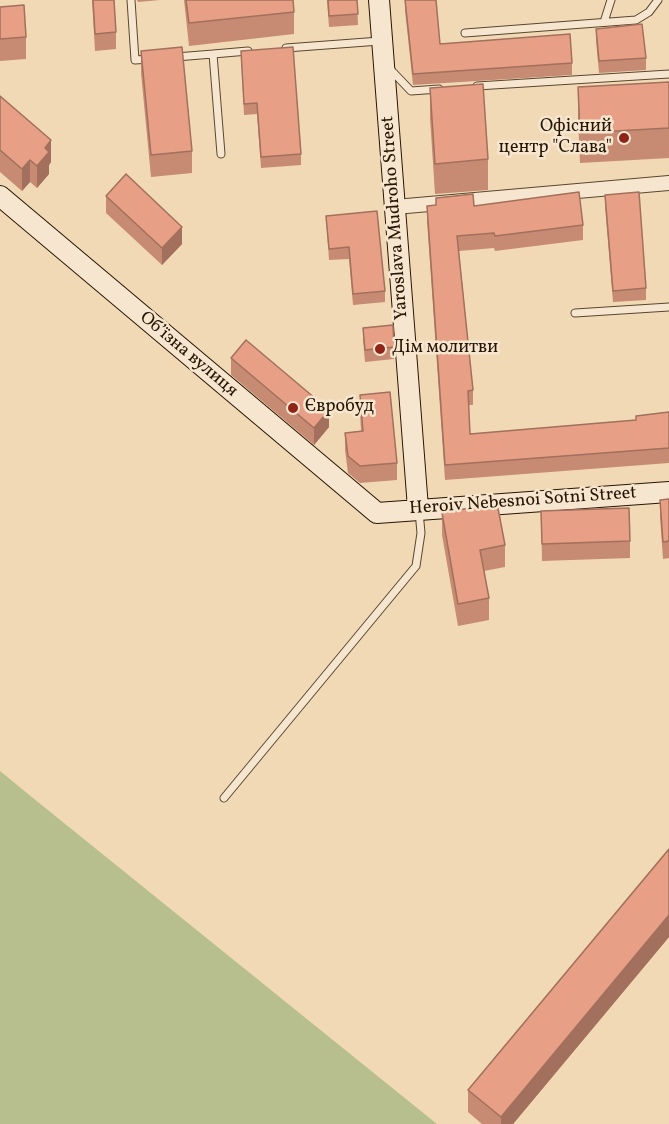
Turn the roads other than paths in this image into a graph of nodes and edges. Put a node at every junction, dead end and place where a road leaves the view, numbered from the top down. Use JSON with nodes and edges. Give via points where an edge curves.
{"nodes":[{"id":1,"x":131,"y":0,"type":"edge"},
{"id":2,"x":379,"y":0,"type":"edge"},
{"id":3,"x":611,"y":0,"type":"edge"},
{"id":4,"x":658,"y":0,"type":"edge"},
{"id":5,"x":604,"y":22,"type":"junction"},
{"id":6,"x":465,"y":33,"type":"dead end"},
{"id":7,"x":382,"y":40,"type":"junction"},
{"id":8,"x":280,"y":48,"type":"edge"},
{"id":9,"x":258,"y":50,"type":"edge"},
{"id":10,"x":213,"y":54,"type":"junction"},
{"id":11,"x":168,"y":57,"type":"edge"},
{"id":12,"x":157,"y":58,"type":"edge"},
{"id":13,"x":384,"y":64,"type":"junction"},
{"id":14,"x":669,"y":74,"type":"edge"},
{"id":15,"x":470,"y":87,"type":"edge"},
{"id":16,"x":447,"y":88,"type":"edge"},
{"id":17,"x":221,"y":154,"type":"dead end"},
{"id":18,"x":669,"y":183,"type":"edge"},
{"id":19,"x":0,"y":196,"type":"edge"},
{"id":20,"x":395,"y":207,"type":"junction"},
{"id":21,"x":669,"y":306,"type":"edge"},
{"id":22,"x":575,"y":313,"type":"dead end"},
{"id":23,"x":669,"y":492,"type":"edge"},
{"id":24,"x":418,"y":508,"type":"junction"},
{"id":25,"x":377,"y":513,"type":"joint"},
{"id":26,"x":224,"y":798,"type":"dead end"}],
"edges":[{"from":1,"to":12,"type":"lane","via":[[135,60]]},
{"from":2,"to":7,"type":"street","name":"Yaroslava Mudroho Street"},
{"from":3,"to":5,"type":"lane"},
{"from":4,"to":5,"type":"lane","via":[[636,20]]},
{"from":5,"to":6,"type":"lane"},
{"from":7,"to":8,"type":"lane"},
{"from":7,"to":13,"type":"street","name":"Yaroslava Mudroho Street"},
{"from":9,"to":10,"type":"lane"},
{"from":10,"to":11,"type":"lane"},
{"from":10,"to":17,"type":"lane"},
{"from":13,"to":16,"type":"lane","via":[[411,90]]},
{"from":13,"to":20,"type":"street","name":"Yaroslava Mudroho Street"},
{"from":14,"to":15,"type":"lane"},
{"from":18,"to":20,"type":"street"},
{"from":19,"to":25,"type":"street","name":"Об’їзна вулиця"},
{"from":20,"to":24,"type":"street","name":"Yaroslava Mudroho Street"},
{"from":21,"to":22,"type":"lane"},
{"from":23,"to":24,"type":"street","name":"Heroiv Nebesnoi Sotni Street"},
{"from":24,"to":25,"type":"street","name":"Heroiv Nebesnoi Sotni Street"},
{"from":24,"to":26,"type":"lane","via":[[422,533],[416,566]]}]}
